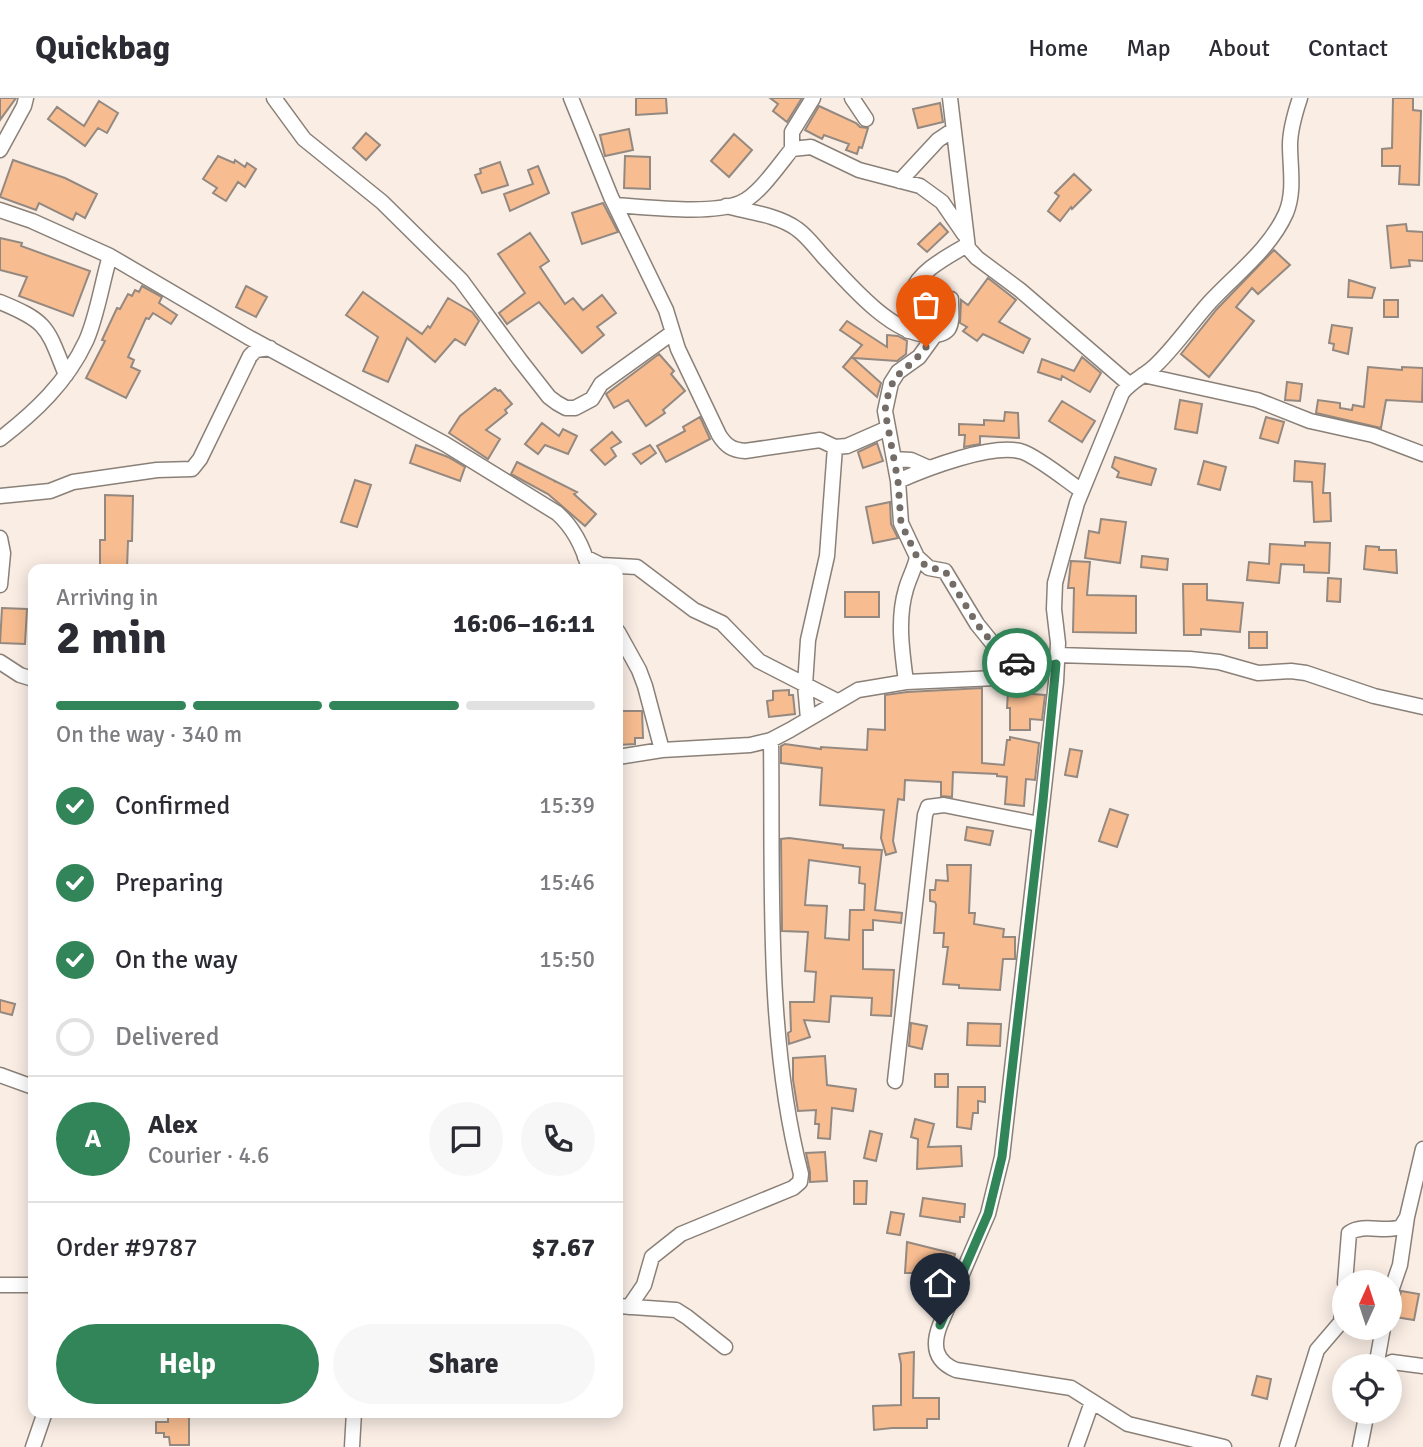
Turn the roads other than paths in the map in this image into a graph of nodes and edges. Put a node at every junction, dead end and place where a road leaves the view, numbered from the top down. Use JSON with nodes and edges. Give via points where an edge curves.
{"nodes":[{"id":1,"x":26,"y":98,"type":"edge"},
{"id":2,"x":274,"y":98,"type":"edge"},
{"id":3,"x":571,"y":98,"type":"edge"},
{"id":4,"x":813,"y":98,"type":"edge"},
{"id":5,"x":852,"y":98,"type":"edge"},
{"id":6,"x":950,"y":98,"type":"edge"},
{"id":7,"x":1300,"y":98,"type":"edge"},
{"id":8,"x":866,"y":119,"type":"dead end"},
{"id":9,"x":953,"y":130,"type":"junction"},
{"id":10,"x":792,"y":149,"type":"junction"},
{"id":11,"x":0,"y":150,"type":"edge"},
{"id":12,"x":900,"y":181,"type":"junction"},
{"id":13,"x":615,"y":205,"type":"junction"},
{"id":14,"x":726,"y":206,"type":"junction"},
{"id":15,"x":0,"y":210,"type":"edge"},
{"id":16,"x":966,"y":240,"type":"junction"},
{"id":17,"x":110,"y":256,"type":"junction"},
{"id":18,"x":951,"y":299,"type":"dead end"},
{"id":19,"x":0,"y":302,"type":"edge"},
{"id":20,"x":908,"y":331,"type":"junction"},
{"id":21,"x":672,"y":334,"type":"junction"},
{"id":22,"x":935,"y":335,"type":"junction"},
{"id":23,"x":270,"y":348,"type":"junction"},
{"id":24,"x":66,"y":375,"type":"junction"},
{"id":25,"x":1143,"y":376,"type":"junction"},
{"id":26,"x":1129,"y":383,"type":"junction"},
{"id":27,"x":888,"y":428,"type":"junction"},
{"id":28,"x":0,"y":439,"type":"edge"},
{"id":29,"x":835,"y":447,"type":"junction"},
{"id":30,"x":1423,"y":454,"type":"edge"},
{"id":31,"x":894,"y":459,"type":"junction"},
{"id":32,"x":929,"y":468,"type":"junction"},
{"id":33,"x":898,"y":481,"type":"junction"},
{"id":34,"x":1082,"y":491,"type":"junction"},
{"id":35,"x":0,"y":496,"type":"edge"},
{"id":36,"x":0,"y":538,"type":"edge"},
{"id":37,"x":917,"y":557,"type":"junction"},
{"id":38,"x":587,"y":563,"type":"edge"},
{"id":39,"x":623,"y":566,"type":"edge"},
{"id":40,"x":0,"y":585,"type":"edge"},
{"id":41,"x":623,"y":641,"type":"edge"},
{"id":42,"x":1056,"y":659,"type":"junction"},
{"id":43,"x":2,"y":667,"type":"edge"},
{"id":44,"x":1029,"y":671,"type":"junction"},
{"id":45,"x":28,"y":676,"type":"edge"},
{"id":46,"x":906,"y":682,"type":"junction"},
{"id":47,"x":805,"y":685,"type":"junction"},
{"id":48,"x":837,"y":701,"type":"junction"},
{"id":49,"x":1423,"y":707,"type":"edge"},
{"id":50,"x":808,"y":719,"type":"junction"},
{"id":51,"x":771,"y":740,"type":"junction"},
{"id":52,"x":662,"y":750,"type":"junction"},
{"id":53,"x":623,"y":756,"type":"edge"},
{"id":54,"x":1039,"y":824,"type":"junction"},
{"id":55,"x":0,"y":1075,"type":"edge"},
{"id":56,"x":895,"y":1081,"type":"dead end"},
{"id":57,"x":28,"y":1085,"type":"edge"},
{"id":58,"x":1423,"y":1149,"type":"edge"},
{"id":59,"x":1408,"y":1217,"type":"junction"},
{"id":60,"x":1346,"y":1270,"type":"edge"},
{"id":61,"x":1398,"y":1270,"type":"edge"},
{"id":62,"x":28,"y":1285,"type":"edge"},
{"id":63,"x":0,"y":1286,"type":"edge"},
{"id":64,"x":624,"y":1307,"type":"edge"},
{"id":65,"x":1332,"y":1332,"type":"edge"},
{"id":66,"x":725,"y":1347,"type":"dead end"},
{"id":67,"x":1402,"y":1363,"type":"edge"},
{"id":68,"x":1423,"y":1366,"type":"edge"},
{"id":69,"x":1093,"y":1402,"type":"junction"},
{"id":70,"x":43,"y":1418,"type":"edge"},
{"id":71,"x":354,"y":1418,"type":"edge"},
{"id":72,"x":1365,"y":1424,"type":"edge"},
{"id":73,"x":33,"y":1447,"type":"edge"},
{"id":74,"x":352,"y":1447,"type":"edge"},
{"id":75,"x":1076,"y":1447,"type":"edge"},
{"id":76,"x":1224,"y":1447,"type":"edge"},
{"id":77,"x":1287,"y":1447,"type":"edge"},
{"id":78,"x":1360,"y":1447,"type":"edge"}],
"edges":[{"from":1,"to":11,"type":"street"},
{"from":2,"to":21,"type":"street","via":[[304,139],[382,202],[461,280],[557,403],[575,408],[592,399],[601,384]]},
{"from":3,"to":13,"type":"street"},
{"from":4,"to":10,"type":"street","via":[[792,132]]},
{"from":5,"to":8,"type":"street"},
{"from":6,"to":9,"type":"street"},
{"from":7,"to":25,"type":"street","via":[[1290,144],[1289,200],[1277,229]]},
{"from":9,"to":12,"type":"street"},
{"from":9,"to":16,"type":"street"},
{"from":10,"to":12,"type":"street","via":[[811,147],[859,170]]},
{"from":10,"to":14,"type":"street","via":[[756,191],[741,203]]},
{"from":12,"to":16,"type":"street","via":[[932,193]]},
{"from":13,"to":14,"type":"street"},
{"from":13,"to":21,"type":"street","via":[[666,310]]},
{"from":14,"to":20,"type":"street","via":[[798,229],[863,296]]},
{"from":15,"to":17,"type":"street"},
{"from":16,"to":20,"type":"street","via":[[916,282]]},
{"from":16,"to":26,"type":"street","via":[[977,258]]},
{"from":17,"to":23,"type":"street"},
{"from":17,"to":24,"type":"street","via":[[87,340]]},
{"from":18,"to":22,"type":"street","via":[[951,324],[946,333]]},
{"from":19,"to":24,"type":"street","via":[[46,328]]},
{"from":20,"to":22,"type":"street"},
{"from":21,"to":29,"type":"street","via":[[726,446],[745,451],[820,440]]},
{"from":22,"to":27,"type":"street","via":[[891,383],[885,411]]},
{"from":23,"to":35,"type":"street","via":[[250,356],[192,469],[144,472]]},
{"from":23,"to":38,"type":"street","via":[[445,444],[557,513],[573,529]]},
{"from":24,"to":28,"type":"street","via":[[36,410]]},
{"from":25,"to":26,"type":"street"},
{"from":25,"to":30,"type":"street","via":[[1257,400],[1310,421],[1373,435]]},
{"from":26,"to":34,"type":"street"},
{"from":27,"to":29,"type":"street"},
{"from":27,"to":31,"type":"street"},
{"from":29,"to":47,"type":"street","via":[[827,556],[809,627]]},
{"from":31,"to":32,"type":"street"},
{"from":31,"to":33,"type":"street"},
{"from":32,"to":33,"type":"street"},
{"from":32,"to":34,"type":"street","via":[[1012,450]]},
{"from":33,"to":37,"type":"street","via":[[901,523]]},
{"from":34,"to":42,"type":"street","via":[[1055,583]]},
{"from":36,"to":40,"type":"street"},
{"from":37,"to":44,"type":"street","via":[[927,567],[945,571],[998,650]]},
{"from":37,"to":46,"type":"street","via":[[901,621]]},
{"from":39,"to":47,"type":"street","via":[[637,567],[694,610],[722,623],[759,660]]},
{"from":41,"to":52,"type":"street","via":[[645,686]]},
{"from":42,"to":44,"type":"street"},
{"from":42,"to":49,"type":"street","via":[[1190,659],[1258,673],[1306,673]]},
{"from":42,"to":54,"type":"street"},
{"from":43,"to":45,"type":"street"},
{"from":44,"to":46,"type":"street","via":[[996,678]]},
{"from":46,"to":48,"type":"street","via":[[858,690]]},
{"from":47,"to":48,"type":"street"},
{"from":47,"to":50,"type":"street"},
{"from":48,"to":50,"type":"street"},
{"from":50,"to":51,"type":"street"},
{"from":51,"to":52,"type":"street","via":[[750,746]]},
{"from":51,"to":64,"type":"street","via":[[775,986],[785,1094],[800,1182],[681,1234],[652,1257],[644,1285]]},
{"from":52,"to":53,"type":"street"},
{"from":54,"to":56,"type":"street","via":[[944,805],[928,807]]},
{"from":54,"to":69,"type":"street","via":[[1002,1157],[988,1214],[940,1325],[937,1349],[945,1366],[956,1370],[1060,1386]]},
{"from":55,"to":57,"type":"street"},
{"from":58,"to":59,"type":"street"},
{"from":59,"to":60,"type":"street","via":[[1395,1229],[1351,1230]]},
{"from":59,"to":61,"type":"street"},
{"from":62,"to":63,"type":"street"},
{"from":64,"to":66,"type":"street","via":[[676,1310]]},
{"from":65,"to":77,"type":"street","via":[[1317,1350]]},
{"from":67,"to":68,"type":"street"},
{"from":69,"to":75,"type":"street"},
{"from":69,"to":76,"type":"street","via":[[1128,1424]]},
{"from":70,"to":73,"type":"street"},
{"from":71,"to":74,"type":"street"},
{"from":72,"to":78,"type":"street"}]}
